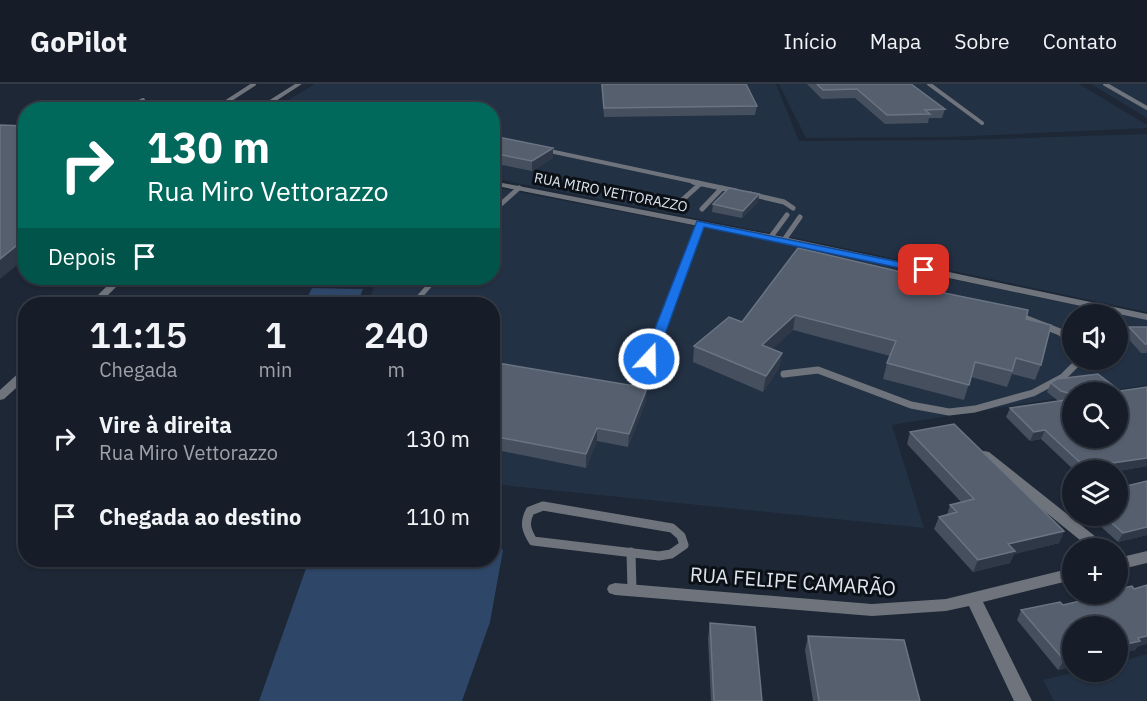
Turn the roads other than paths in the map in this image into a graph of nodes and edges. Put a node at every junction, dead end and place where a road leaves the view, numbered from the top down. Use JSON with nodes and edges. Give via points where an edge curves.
{"nodes":[{"id":1,"x":254,"y":84,"type":"edge"},
{"id":2,"x":299,"y":84,"type":"edge"},
{"id":3,"x":928,"y":84,"type":"edge"},
{"id":4,"x":1105,"y":84,"type":"edge"},
{"id":5,"x":143,"y":100,"type":"dead end"},
{"id":6,"x":139,"y":102,"type":"edge"},
{"id":7,"x":226,"y":102,"type":"edge"},
{"id":8,"x":270,"y":102,"type":"edge"},
{"id":9,"x":1147,"y":108,"type":"edge"},
{"id":10,"x":982,"y":123,"type":"dead end"},
{"id":11,"x":544,"y":150,"type":"edge"},
{"id":12,"x":500,"y":184,"type":"edge"},
{"id":13,"x":700,"y":184,"type":"junction"},
{"id":14,"x":519,"y":188,"type":"junction"},
{"id":15,"x":722,"y":188,"type":"junction"},
{"id":16,"x":680,"y":202,"type":"dead end"},
{"id":17,"x":500,"y":205,"type":"edge"},
{"id":18,"x":793,"y":208,"type":"dead end"},
{"id":19,"x":702,"y":209,"type":"dead end"},
{"id":20,"x":788,"y":215,"type":"dead end"},
{"id":21,"x":800,"y":217,"type":"dead end"},
{"id":22,"x":700,"y":224,"type":"junction"},
{"id":23,"x":770,"y":238,"type":"junction"},
{"id":24,"x":784,"y":240,"type":"junction"},
{"id":25,"x":819,"y":248,"type":"junction"},
{"id":26,"x":837,"y":261,"type":"edge"},
{"id":27,"x":896,"y":280,"type":"edge"},
{"id":28,"x":113,"y":285,"type":"edge"},
{"id":29,"x":430,"y":285,"type":"edge"},
{"id":30,"x":950,"y":295,"type":"edge"},
{"id":31,"x":101,"y":297,"type":"edge"},
{"id":32,"x":419,"y":297,"type":"edge"},
{"id":33,"x":1016,"y":315,"type":"edge"},
{"id":34,"x":1147,"y":317,"type":"edge"},
{"id":35,"x":1062,"y":334,"type":"edge"},
{"id":36,"x":649,"y":359,"type":"dead end"},
{"id":37,"x":1070,"y":370,"type":"edge"},
{"id":38,"x":784,"y":374,"type":"dead end"},
{"id":39,"x":18,"y":379,"type":"edge"},
{"id":40,"x":0,"y":396,"type":"edge"},
{"id":41,"x":978,"y":450,"type":"edge"},
{"id":42,"x":1087,"y":538,"type":"edge"},
{"id":43,"x":631,"y":552,"type":"junction"},
{"id":44,"x":1147,"y":557,"type":"edge"},
{"id":45,"x":1128,"y":561,"type":"edge"},
{"id":46,"x":1062,"y":576,"type":"edge"},
{"id":47,"x":615,"y":589,"type":"dead end"},
{"id":48,"x":632,"y":590,"type":"junction"},
{"id":49,"x":973,"y":598,"type":"junction"},
{"id":50,"x":1023,"y":701,"type":"edge"}],
"edges":[{"from":1,"to":7,"type":"lane"},
{"from":2,"to":8,"type":"street"},
{"from":3,"to":10,"type":"lane"},
{"from":4,"to":9,"type":"lane"},
{"from":5,"to":6,"type":"lane"},
{"from":11,"to":13,"type":"lane"},
{"from":12,"to":14,"type":"street","name":"RUA MIRO VETTORAZZO"},
{"from":13,"to":15,"type":"lane"},
{"from":13,"to":16,"type":"lane"},
{"from":14,"to":17,"type":"lane"},
{"from":14,"to":22,"type":"street","name":"RUA MIRO VETTORAZZO"},
{"from":15,"to":18,"type":"lane","via":[[784,202]]},
{"from":15,"to":19,"type":"lane"},
{"from":20,"to":23,"type":"lane"},
{"from":21,"to":24,"type":"lane"},
{"from":22,"to":23,"type":"street","name":"RUA MIRO VETTORAZZO"},
{"from":22,"to":36,"type":"lane"},
{"from":23,"to":24,"type":"street","name":"RUA MIRO VETTORAZZO"},
{"from":24,"to":25,"type":"street","name":"RUA MIRO VETTORAZZO"},
{"from":25,"to":26,"type":"lane"},
{"from":25,"to":34,"type":"street","name":"RUA MIRO VETTORAZZO"},
{"from":27,"to":30,"type":"lane"},
{"from":28,"to":31,"type":"street"},
{"from":29,"to":32,"type":"lane"},
{"from":33,"to":35,"type":"lane"},
{"from":37,"to":38,"type":"lane","via":[[1033,393],[975,410],[949,412],[911,405],[818,370]]},
{"from":39,"to":40,"type":"street"},
{"from":41,"to":42,"type":"street"},
{"from":43,"to":43,"type":"lane","via":[[533,541],[524,528],[525,520],[530,511],[543,506],[672,528],[684,545],[665,557]]},
{"from":43,"to":48,"type":"lane"},
{"from":44,"to":45,"type":"street"},
{"from":46,"to":49,"type":"street","name":"RUA FELIPE CAMARÃO"},
{"from":47,"to":48,"type":"street","name":"RUA FELIPE CAMARÃO"},
{"from":48,"to":49,"type":"street","name":"RUA FELIPE CAMARÃO","via":[[872,610],[925,608]]},
{"from":49,"to":50,"type":"street"}]}
